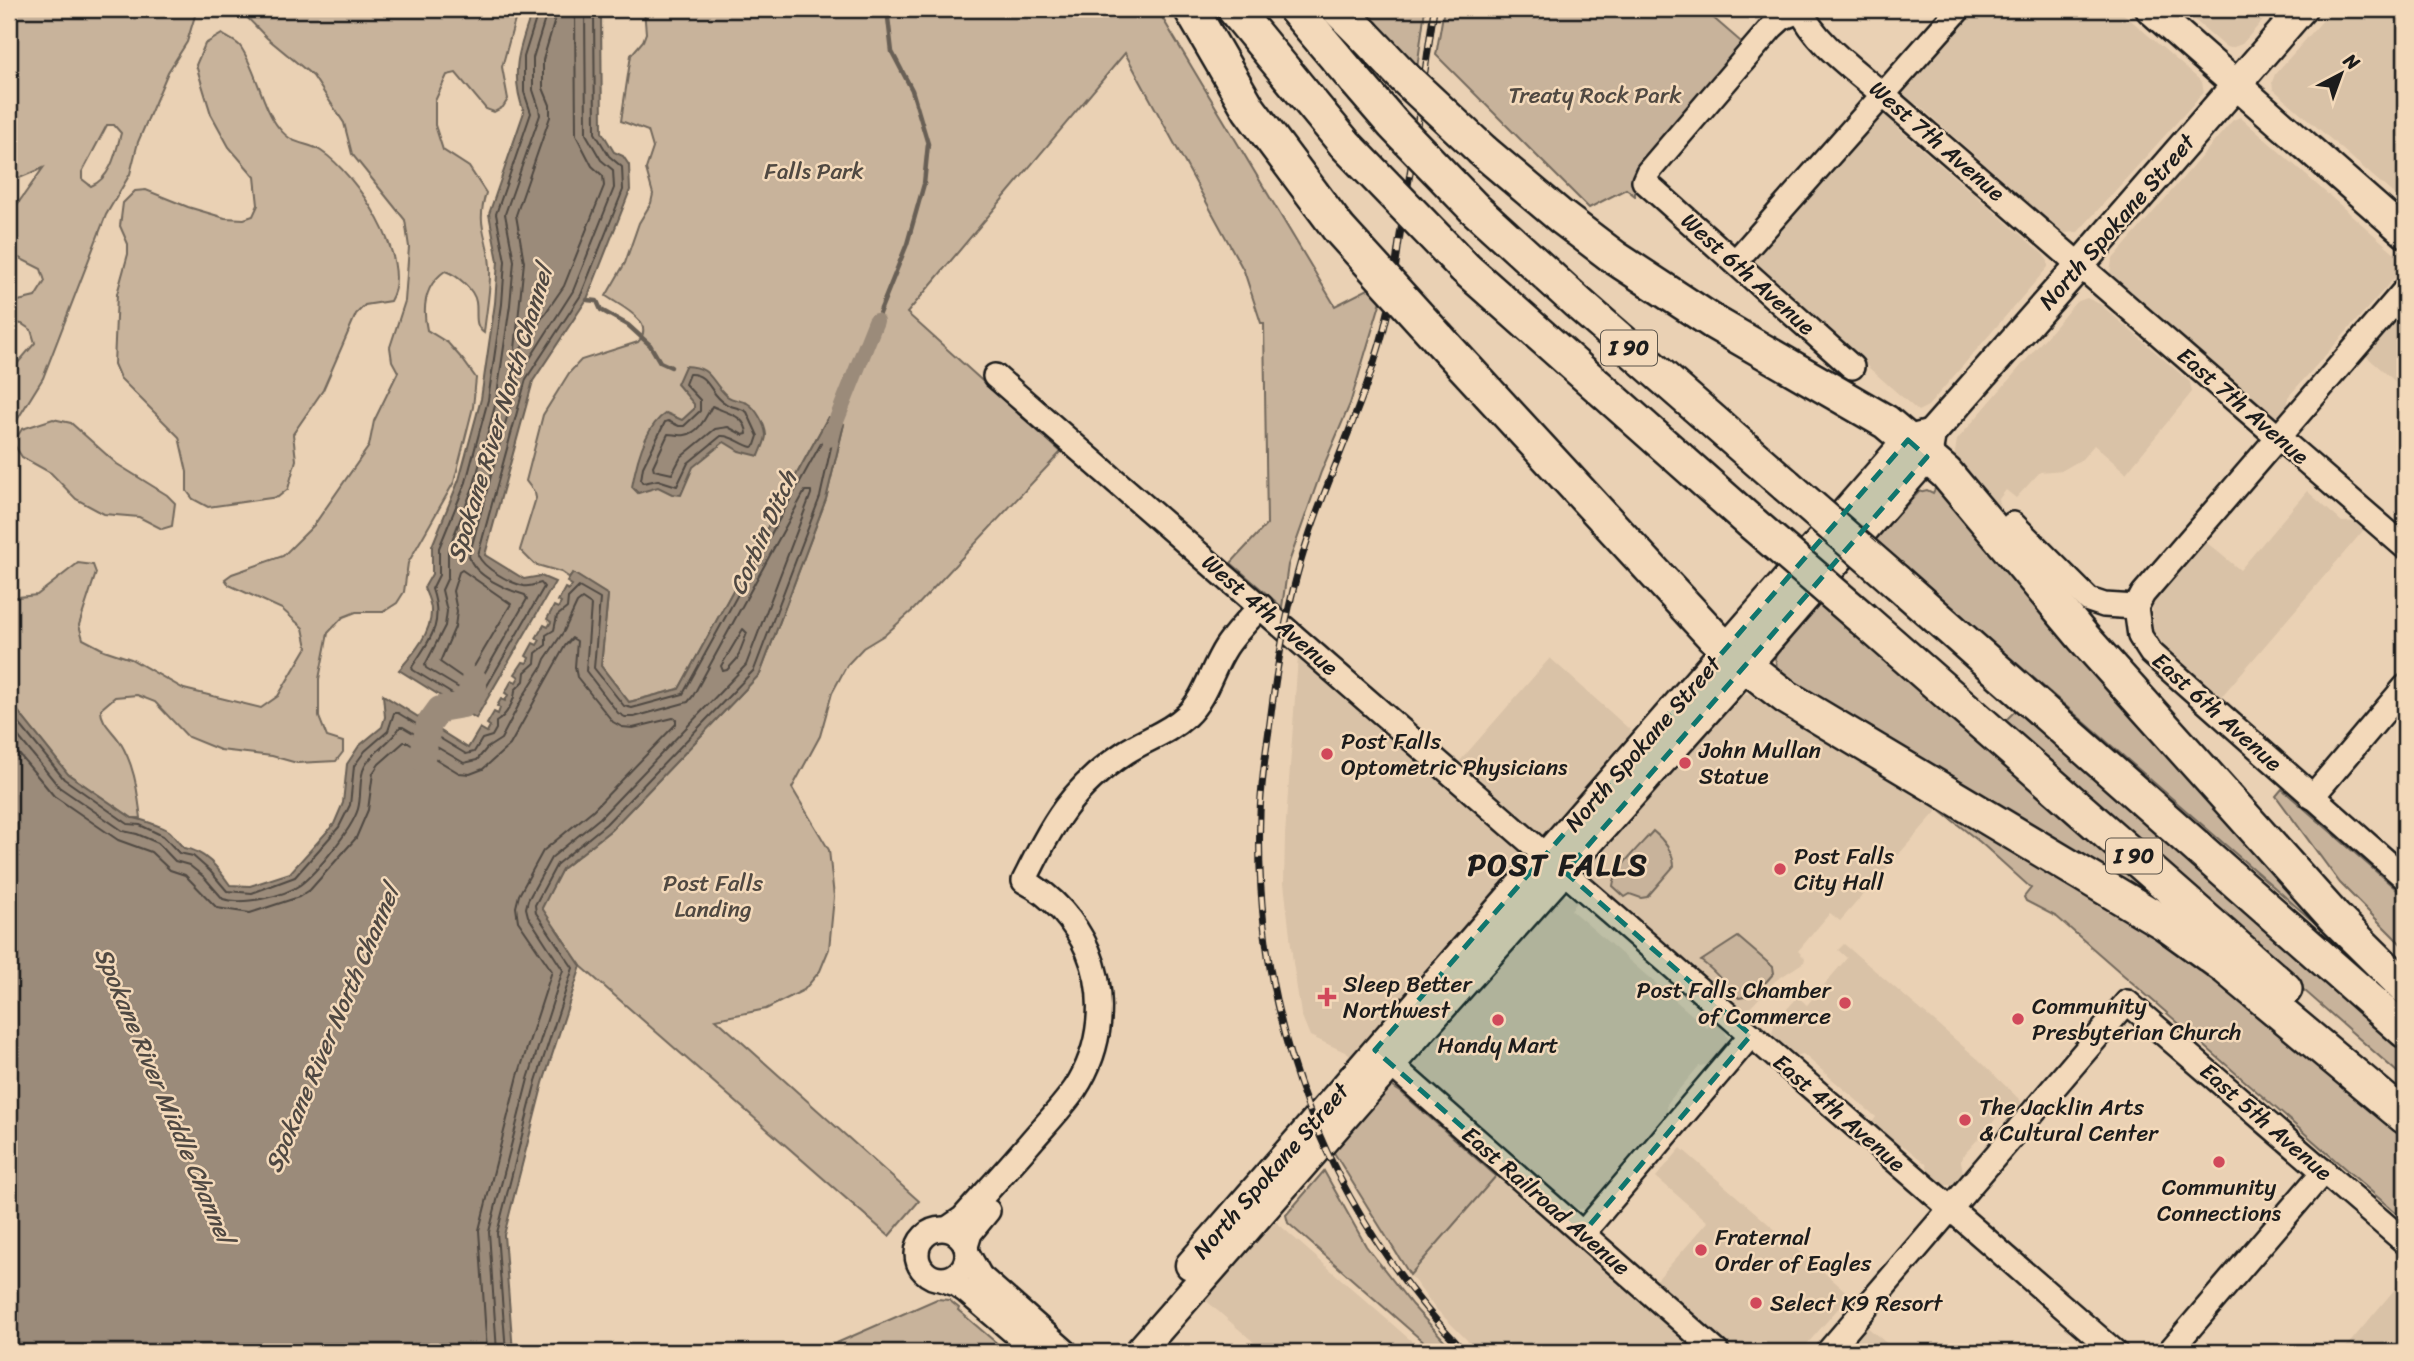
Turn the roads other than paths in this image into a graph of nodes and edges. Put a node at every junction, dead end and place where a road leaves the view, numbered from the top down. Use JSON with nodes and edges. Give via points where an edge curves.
{"nodes":[{"id":1,"x":1191,"y":9,"type":"edge"},
{"id":2,"x":1234,"y":9,"type":"edge"},
{"id":3,"x":1296,"y":9,"type":"edge"},
{"id":4,"x":1338,"y":9,"type":"edge"},
{"id":5,"x":1801,"y":9,"type":"edge"},
{"id":6,"x":1959,"y":9,"type":"edge"},
{"id":7,"x":2150,"y":9,"type":"edge"},
{"id":8,"x":2302,"y":9,"type":"edge"},
{"id":9,"x":2236,"y":84,"type":"junction"},
{"id":10,"x":1883,"y":95,"type":"junction"},
{"id":11,"x":2405,"y":233,"type":"edge"},
{"id":12,"x":1735,"y":262,"type":"junction"},
{"id":13,"x":2080,"y":265,"type":"junction"},
{"id":14,"x":2405,"y":290,"type":"edge"},
{"id":15,"x":1853,"y":367,"type":"dead end"},
{"id":16,"x":995,"y":376,"type":"dead end"},
{"id":17,"x":2278,"y":436,"type":"junction"},
{"id":18,"x":1922,"y":444,"type":"junction"},
{"id":19,"x":2013,"y":524,"type":"dead end"},
{"id":20,"x":2405,"y":547,"type":"edge"},
{"id":21,"x":1261,"y":606,"type":"junction"},
{"id":22,"x":2136,"y":607,"type":"junction"},
{"id":23,"x":1736,"y":658,"type":"junction"},
{"id":24,"x":2405,"y":687,"type":"edge"},
{"id":25,"x":2312,"y":797,"type":"junction"},
{"id":26,"x":1555,"y":864,"type":"junction"},
{"id":27,"x":1027,"y":875,"type":"junction"},
{"id":28,"x":2405,"y":878,"type":"edge"},
{"id":29,"x":2405,"y":987,"type":"edge"},
{"id":30,"x":2405,"y":1031,"type":"edge"},
{"id":31,"x":1751,"y":1035,"type":"junction"},
{"id":32,"x":1383,"y":1057,"type":"junction"},
{"id":33,"x":2405,"y":1093,"type":"edge"},
{"id":34,"x":2405,"y":1117,"type":"edge"},
{"id":35,"x":2324,"y":1171,"type":"junction"},
{"id":36,"x":1951,"y":1211,"type":"junction"},
{"id":37,"x":947,"y":1229,"type":"junction"},
{"id":38,"x":1583,"y":1233,"type":"junction"},
{"id":39,"x":2405,"y":1242,"type":"edge"},
{"id":40,"x":967,"y":1250,"type":"junction"},
{"id":41,"x":944,"y":1280,"type":"junction"},
{"id":42,"x":1037,"y":1352,"type":"edge"},
{"id":43,"x":1066,"y":1352,"type":"edge"},
{"id":44,"x":1117,"y":1352,"type":"edge"},
{"id":45,"x":1139,"y":1352,"type":"edge"},
{"id":46,"x":1717,"y":1352,"type":"edge"},
{"id":47,"x":1828,"y":1352,"type":"edge"},
{"id":48,"x":2115,"y":1352,"type":"edge"},
{"id":49,"x":2169,"y":1352,"type":"edge"}],
"edges":[{"from":1,"to":23,"type":"highway","bridge":true,"via":[[1249,109],[1338,228]]},
{"from":2,"to":33,"type":"highway","number":"I 90","bridge":true,"via":[[1345,144],[1465,268]]},
{"from":3,"to":30,"type":"highway","number":"I 90","bridge":true,"via":[[1393,124],[1474,208]]},
{"from":4,"to":18,"type":"highway","bridge":true,"via":[[1483,150],[1614,257],[1723,328]]},
{"from":5,"to":10,"type":"street","name":"West 7th Avenue","via":[[1818,36]]},
{"from":5,"to":12,"type":"street","name":"West 6th Avenue","via":[[1772,27],[1644,181]]},
{"from":6,"to":10,"type":"street"},
{"from":7,"to":9,"type":"main road"},
{"from":8,"to":9,"type":"main road","name":"North Spokane Street"},
{"from":9,"to":11,"type":"main road"},
{"from":9,"to":13,"type":"main road","name":"North Spokane Street"},
{"from":10,"to":12,"type":"street"},
{"from":10,"to":13,"type":"street","name":"West 7th Avenue"},
{"from":12,"to":15,"type":"street","name":"West 6th Avenue"},
{"from":13,"to":17,"type":"street","name":"East 7th Avenue"},
{"from":13,"to":18,"type":"main road","name":"North Spokane Street"},
{"from":14,"to":17,"type":"street"},
{"from":16,"to":21,"type":"street","name":"West 4th Avenue"},
{"from":17,"to":20,"type":"street","name":"East 7th Avenue"},
{"from":17,"to":22,"type":"street"},
{"from":18,"to":23,"type":"main road","name":"North Spokane Street"},
{"from":18,"to":29,"type":"highway","via":[[2083,637],[2334,917]]},
{"from":19,"to":22,"type":"street","via":[[2089,600]]},
{"from":21,"to":26,"type":"street","name":"West 4th Avenue"},
{"from":21,"to":27,"type":"street","via":[[1227,646],[1194,708],[1083,786],[1058,815]]},
{"from":22,"to":25,"type":"street","name":"East 6th Avenue","via":[[2140,636],[2151,653]]},
{"from":23,"to":26,"type":"main road","name":"North Spokane Street"},
{"from":23,"to":34,"type":"highway","via":[[1786,697],[2166,924],[2224,966]]},
{"from":24,"to":25,"type":"street"},
{"from":25,"to":28,"type":"street","name":"East 6th Avenue"},
{"from":26,"to":31,"type":"street","name":"East 4th Avenue"},
{"from":26,"to":32,"type":"main road","name":"North Spokane Street"},
{"from":27,"to":37,"type":"street","via":[[1075,926],[1087,949],[1099,989],[1095,1045],[1082,1077],[1063,1105],[963,1218]]},
{"from":27,"to":40,"type":"street","via":[[1054,884],[1093,932],[1110,978],[1111,1033],[1088,1093],[976,1225]]},
{"from":31,"to":36,"type":"street","name":"East 4th Avenue"},
{"from":31,"to":38,"type":"street"},
{"from":32,"to":38,"type":"street","name":"East Railroad Avenue"},
{"from":32,"to":44,"type":"main road","name":"North Spokane Street","via":[[1254,1189]]},
{"from":32,"to":45,"type":"main road","name":"North Spokane Street"},
{"from":35,"to":36,"type":"street","name":"East 5th Avenue","via":[[2127,1002]]},
{"from":35,"to":39,"type":"street","name":"East 5th Avenue"},
{"from":35,"to":49,"type":"street"},
{"from":36,"to":47,"type":"street"},
{"from":36,"to":48,"type":"street","name":"East 4th Avenue"},
{"from":37,"to":40,"type":"street","via":[[959,1235]]},
{"from":37,"to":41,"type":"street","via":[[926,1234],[916,1252],[922,1271]]},
{"from":38,"to":46,"type":"street","name":"East Railroad Avenue"},
{"from":40,"to":41,"type":"street","via":[[959,1273]]},
{"from":40,"to":43,"type":"street","via":[[980,1276]]},
{"from":41,"to":42,"type":"street","via":[[967,1292]]}]}
